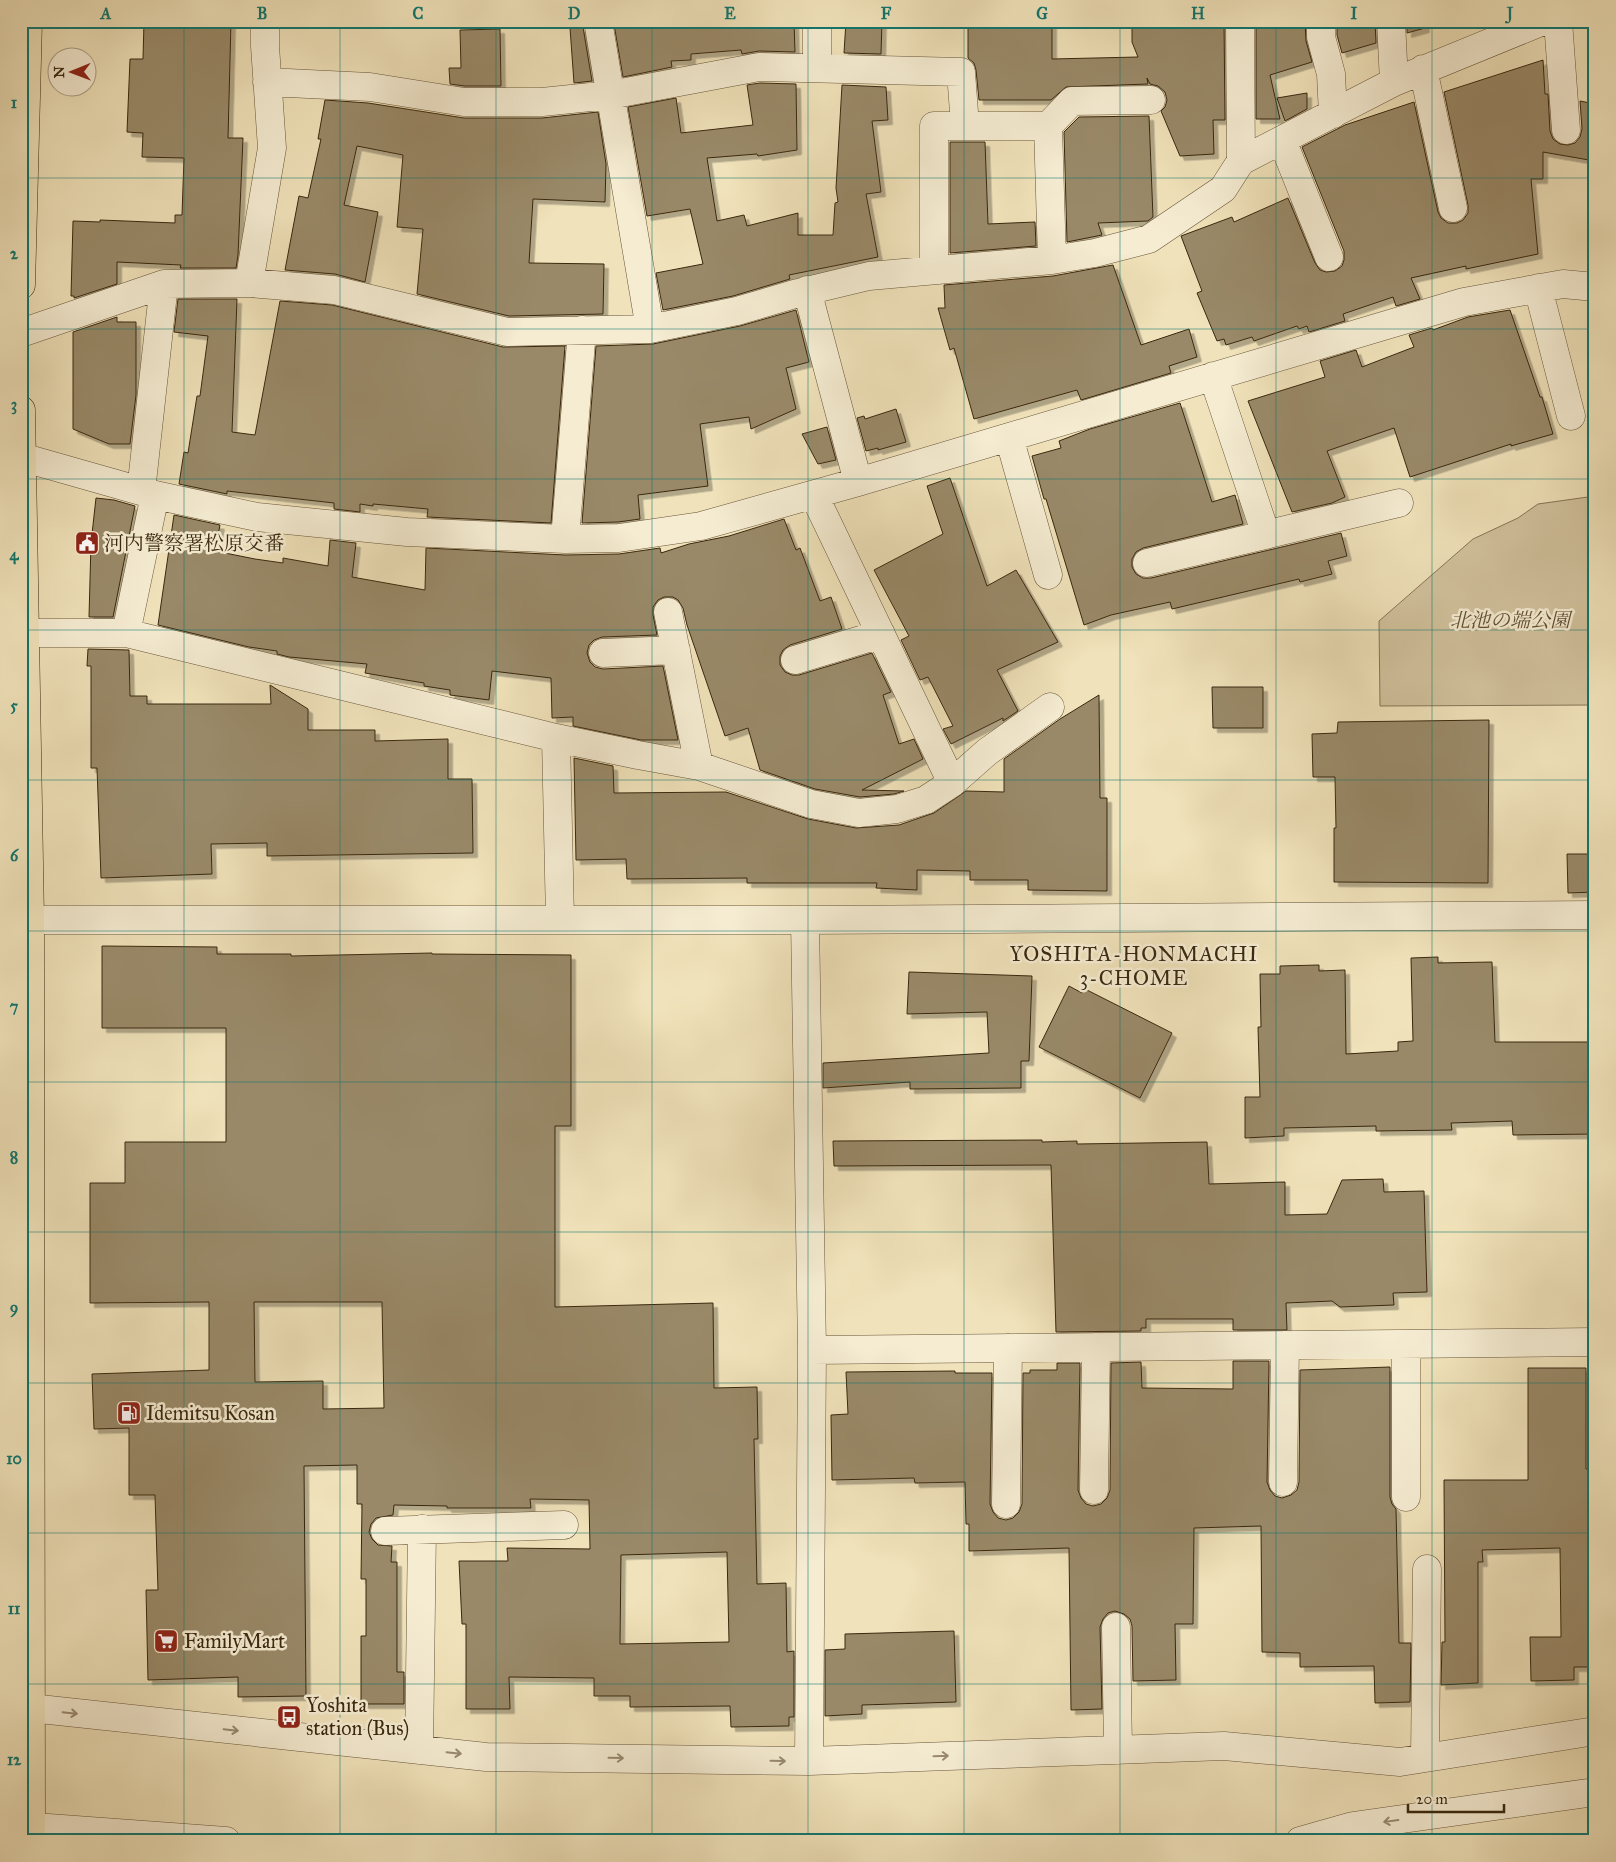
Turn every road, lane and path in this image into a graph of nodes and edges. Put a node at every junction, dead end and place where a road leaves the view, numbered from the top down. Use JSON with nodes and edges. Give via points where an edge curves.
{"nodes":[{"id":1,"x":28,"y":21,"type":"edge"},
{"id":2,"x":265,"y":21,"type":"edge"},
{"id":3,"x":598,"y":21,"type":"edge"},
{"id":4,"x":817,"y":21,"type":"edge"},
{"id":5,"x":1240,"y":21,"type":"edge"},
{"id":6,"x":1321,"y":21,"type":"edge"},
{"id":7,"x":1391,"y":21,"type":"edge"},
{"id":8,"x":1543,"y":21,"type":"edge"},
{"id":9,"x":1558,"y":21,"type":"edge"},
{"id":10,"x":817,"y":68,"type":"junction"},
{"id":11,"x":1423,"y":69,"type":"junction"},
{"id":12,"x":267,"y":82,"type":"junction"},
{"id":13,"x":1394,"y":82,"type":"junction"},
{"id":14,"x":610,"y":95,"type":"junction"},
{"id":15,"x":1151,"y":100,"type":"dead end"},
{"id":16,"x":1333,"y":114,"type":"junction"},
{"id":17,"x":965,"y":126,"type":"junction"},
{"id":18,"x":1048,"y":126,"type":"junction"},
{"id":19,"x":1566,"y":130,"type":"dead end"},
{"id":20,"x":1282,"y":140,"type":"junction"},
{"id":21,"x":1241,"y":161,"type":"junction"},
{"id":22,"x":1453,"y":208,"type":"dead end"},
{"id":23,"x":1329,"y":257,"type":"dead end"},
{"id":24,"x":1052,"y":260,"type":"junction"},
{"id":25,"x":934,"y":270,"type":"junction"},
{"id":26,"x":250,"y":283,"type":"junction"},
{"id":27,"x":164,"y":284,"type":"junction"},
{"id":28,"x":21,"y":285,"type":"edge"},
{"id":29,"x":1595,"y":287,"type":"edge"},
{"id":30,"x":1538,"y":288,"type":"junction"},
{"id":31,"x":807,"y":290,"type":"junction"},
{"id":32,"x":650,"y":329,"type":"junction"},
{"id":33,"x":582,"y":330,"type":"junction"},
{"id":34,"x":21,"y":333,"type":"edge"},
{"id":35,"x":1213,"y":376,"type":"junction"},
{"id":36,"x":21,"y":410,"type":"edge"},
{"id":37,"x":1571,"y":416,"type":"dead end"},
{"id":38,"x":1009,"y":437,"type":"junction"},
{"id":39,"x":22,"y":457,"type":"edge"},
{"id":40,"x":858,"y":482,"type":"junction"},
{"id":41,"x":148,"y":493,"type":"junction"},
{"id":42,"x":814,"y":495,"type":"junction"},
{"id":43,"x":1399,"y":503,"type":"dead end"},
{"id":44,"x":1266,"y":535,"type":"junction"},
{"id":45,"x":564,"y":539,"type":"junction"},
{"id":46,"x":1147,"y":563,"type":"dead end"},
{"id":47,"x":1048,"y":575,"type":"dead end"},
{"id":48,"x":668,"y":612,"type":"dead end"},
{"id":49,"x":126,"y":632,"type":"junction"},
{"id":50,"x":25,"y":633,"type":"junction"},
{"id":51,"x":880,"y":634,"type":"junction"},
{"id":52,"x":676,"y":650,"type":"junction"},
{"id":53,"x":603,"y":653,"type":"dead end"},
{"id":54,"x":795,"y":660,"type":"dead end"},
{"id":55,"x":1050,"y":707,"type":"dead end"},
{"id":56,"x":556,"y":738,"type":"junction"},
{"id":57,"x":699,"y":766,"type":"junction"},
{"id":58,"x":952,"y":783,"type":"junction"},
{"id":59,"x":1595,"y":915,"type":"edge"},
{"id":60,"x":560,"y":919,"type":"junction"},
{"id":61,"x":30,"y":920,"type":"junction"},
{"id":62,"x":805,"y":920,"type":"junction"},
{"id":63,"x":1595,"y":1342,"type":"edge"},
{"id":64,"x":1406,"y":1344,"type":"junction"},
{"id":65,"x":1285,"y":1345,"type":"junction"},
{"id":66,"x":1096,"y":1347,"type":"junction"},
{"id":67,"x":1008,"y":1348,"type":"junction"},
{"id":68,"x":812,"y":1350,"type":"junction"},
{"id":69,"x":1283,"y":1482,"type":"dead end"},
{"id":70,"x":1094,"y":1490,"type":"dead end"},
{"id":71,"x":1406,"y":1497,"type":"dead end"},
{"id":72,"x":1006,"y":1504,"type":"dead end"},
{"id":73,"x":564,"y":1525,"type":"dead end"},
{"id":74,"x":422,"y":1529,"type":"junction"},
{"id":75,"x":385,"y":1531,"type":"dead end"},
{"id":76,"x":1427,"y":1569,"type":"dead end"},
{"id":77,"x":1116,"y":1627,"type":"dead end"},
{"id":78,"x":26,"y":1708,"type":"edge"},
{"id":79,"x":1595,"y":1731,"type":"edge"},
{"id":80,"x":419,"y":1750,"type":"junction"},
{"id":81,"x":1118,"y":1750,"type":"junction"},
{"id":82,"x":1425,"y":1758,"type":"junction"},
{"id":83,"x":809,"y":1761,"type":"junction"},
{"id":84,"x":1595,"y":1792,"type":"edge"},
{"id":85,"x":28,"y":1831,"type":"edge"},
{"id":86,"x":226,"y":1841,"type":"edge"},
{"id":87,"x":1300,"y":1841,"type":"edge"}],
"edges":[{"from":1,"to":28,"type":"highway"},
{"from":2,"to":12,"type":"street"},
{"from":3,"to":14,"type":"street"},
{"from":4,"to":10,"type":"street"},
{"from":5,"to":21,"type":"street"},
{"from":6,"to":16,"type":"street","via":[[1321,37],[1331,74]]},
{"from":7,"to":13,"type":"street"},
{"from":8,"to":11,"type":"street"},
{"from":9,"to":19,"type":"street"},
{"from":10,"to":14,"type":"street","via":[[759,67]]},
{"from":10,"to":17,"type":"street","via":[[961,72]]},
{"from":11,"to":13,"type":"street"},
{"from":11,"to":22,"type":"street"},
{"from":12,"to":14,"type":"street","via":[[370,87],[464,102],[542,102]]},
{"from":12,"to":26,"type":"street","via":[[272,148]]},
{"from":13,"to":16,"type":"street"},
{"from":14,"to":32,"type":"street"},
{"from":15,"to":18,"type":"street","via":[[1072,101]]},
{"from":16,"to":20,"type":"street"},
{"from":17,"to":18,"type":"street"},
{"from":17,"to":25,"type":"street","via":[[934,126]]},
{"from":18,"to":24,"type":"street"},
{"from":20,"to":21,"type":"street"},
{"from":20,"to":23,"type":"street"},
{"from":21,"to":24,"type":"street","via":[[1223,189],[1150,239],[1095,254]]},
{"from":24,"to":25,"type":"street"},
{"from":25,"to":31,"type":"street","via":[[870,276]]},
{"from":26,"to":27,"type":"street"},
{"from":26,"to":33,"type":"street","via":[[334,290],[508,332]]},
{"from":27,"to":34,"type":"street"},
{"from":27,"to":41,"type":"street"},
{"from":29,"to":30,"type":"street","via":[[1563,284]]},
{"from":30,"to":35,"type":"street","via":[[1464,302]]},
{"from":30,"to":37,"type":"street"},
{"from":31,"to":32,"type":"street","via":[[738,311]]},
{"from":31,"to":40,"type":"street"},
{"from":32,"to":33,"type":"street"},
{"from":33,"to":45,"type":"street"},
{"from":35,"to":38,"type":"street"},
{"from":35,"to":44,"type":"street"},
{"from":36,"to":39,"type":"highway"},
{"from":38,"to":40,"type":"street"},
{"from":38,"to":47,"type":"street"},
{"from":39,"to":41,"type":"street"},
{"from":39,"to":50,"type":"highway"},
{"from":40,"to":42,"type":"street"},
{"from":41,"to":45,"type":"street","via":[[257,517],[407,532]]},
{"from":41,"to":49,"type":"street"},
{"from":42,"to":45,"type":"street","via":[[701,526],[619,538]]},
{"from":42,"to":51,"type":"street"},
{"from":43,"to":44,"type":"street"},
{"from":44,"to":46,"type":"street"},
{"from":48,"to":52,"type":"street"},
{"from":49,"to":50,"type":"street"},
{"from":49,"to":56,"type":"street"},
{"from":50,"to":61,"type":"highway"},
{"from":51,"to":54,"type":"street"},
{"from":51,"to":58,"type":"street"},
{"from":52,"to":53,"type":"street"},
{"from":52,"to":57,"type":"street"},
{"from":55,"to":58,"type":"street","via":[[987,752]]},
{"from":56,"to":57,"type":"street"},
{"from":56,"to":60,"type":"street"},
{"from":57,"to":58,"type":"street","via":[[811,804],[858,813],[897,809],[926,800]]},
{"from":59,"to":62,"type":"street"},
{"from":60,"to":61,"type":"street"},
{"from":60,"to":62,"type":"street"},
{"from":61,"to":78,"type":"highway"},
{"from":62,"to":68,"type":"street"},
{"from":63,"to":64,"type":"street"},
{"from":64,"to":65,"type":"street"},
{"from":64,"to":71,"type":"street"},
{"from":65,"to":66,"type":"street"},
{"from":65,"to":69,"type":"street"},
{"from":66,"to":67,"type":"street"},
{"from":66,"to":70,"type":"street"},
{"from":67,"to":68,"type":"street"},
{"from":67,"to":72,"type":"street"},
{"from":68,"to":83,"type":"street"},
{"from":73,"to":74,"type":"street"},
{"from":74,"to":75,"type":"street"},
{"from":74,"to":80,"type":"street"},
{"from":76,"to":82,"type":"street"},
{"from":77,"to":81,"type":"street"},
{"from":78,"to":80,"type":"street","one_way":true},
{"from":78,"to":85,"type":"highway"},
{"from":79,"to":82,"type":"street"},
{"from":80,"to":83,"type":"street","one_way":true,"via":[[486,1757]]},
{"from":81,"to":82,"type":"street","via":[[1224,1746],[1400,1762]]},
{"from":83,"to":81,"type":"street","one_way":true},
{"from":84,"to":87,"type":"street","one_way":true,"via":[[1353,1826]]},
{"from":85,"to":86,"type":"street"}]}
